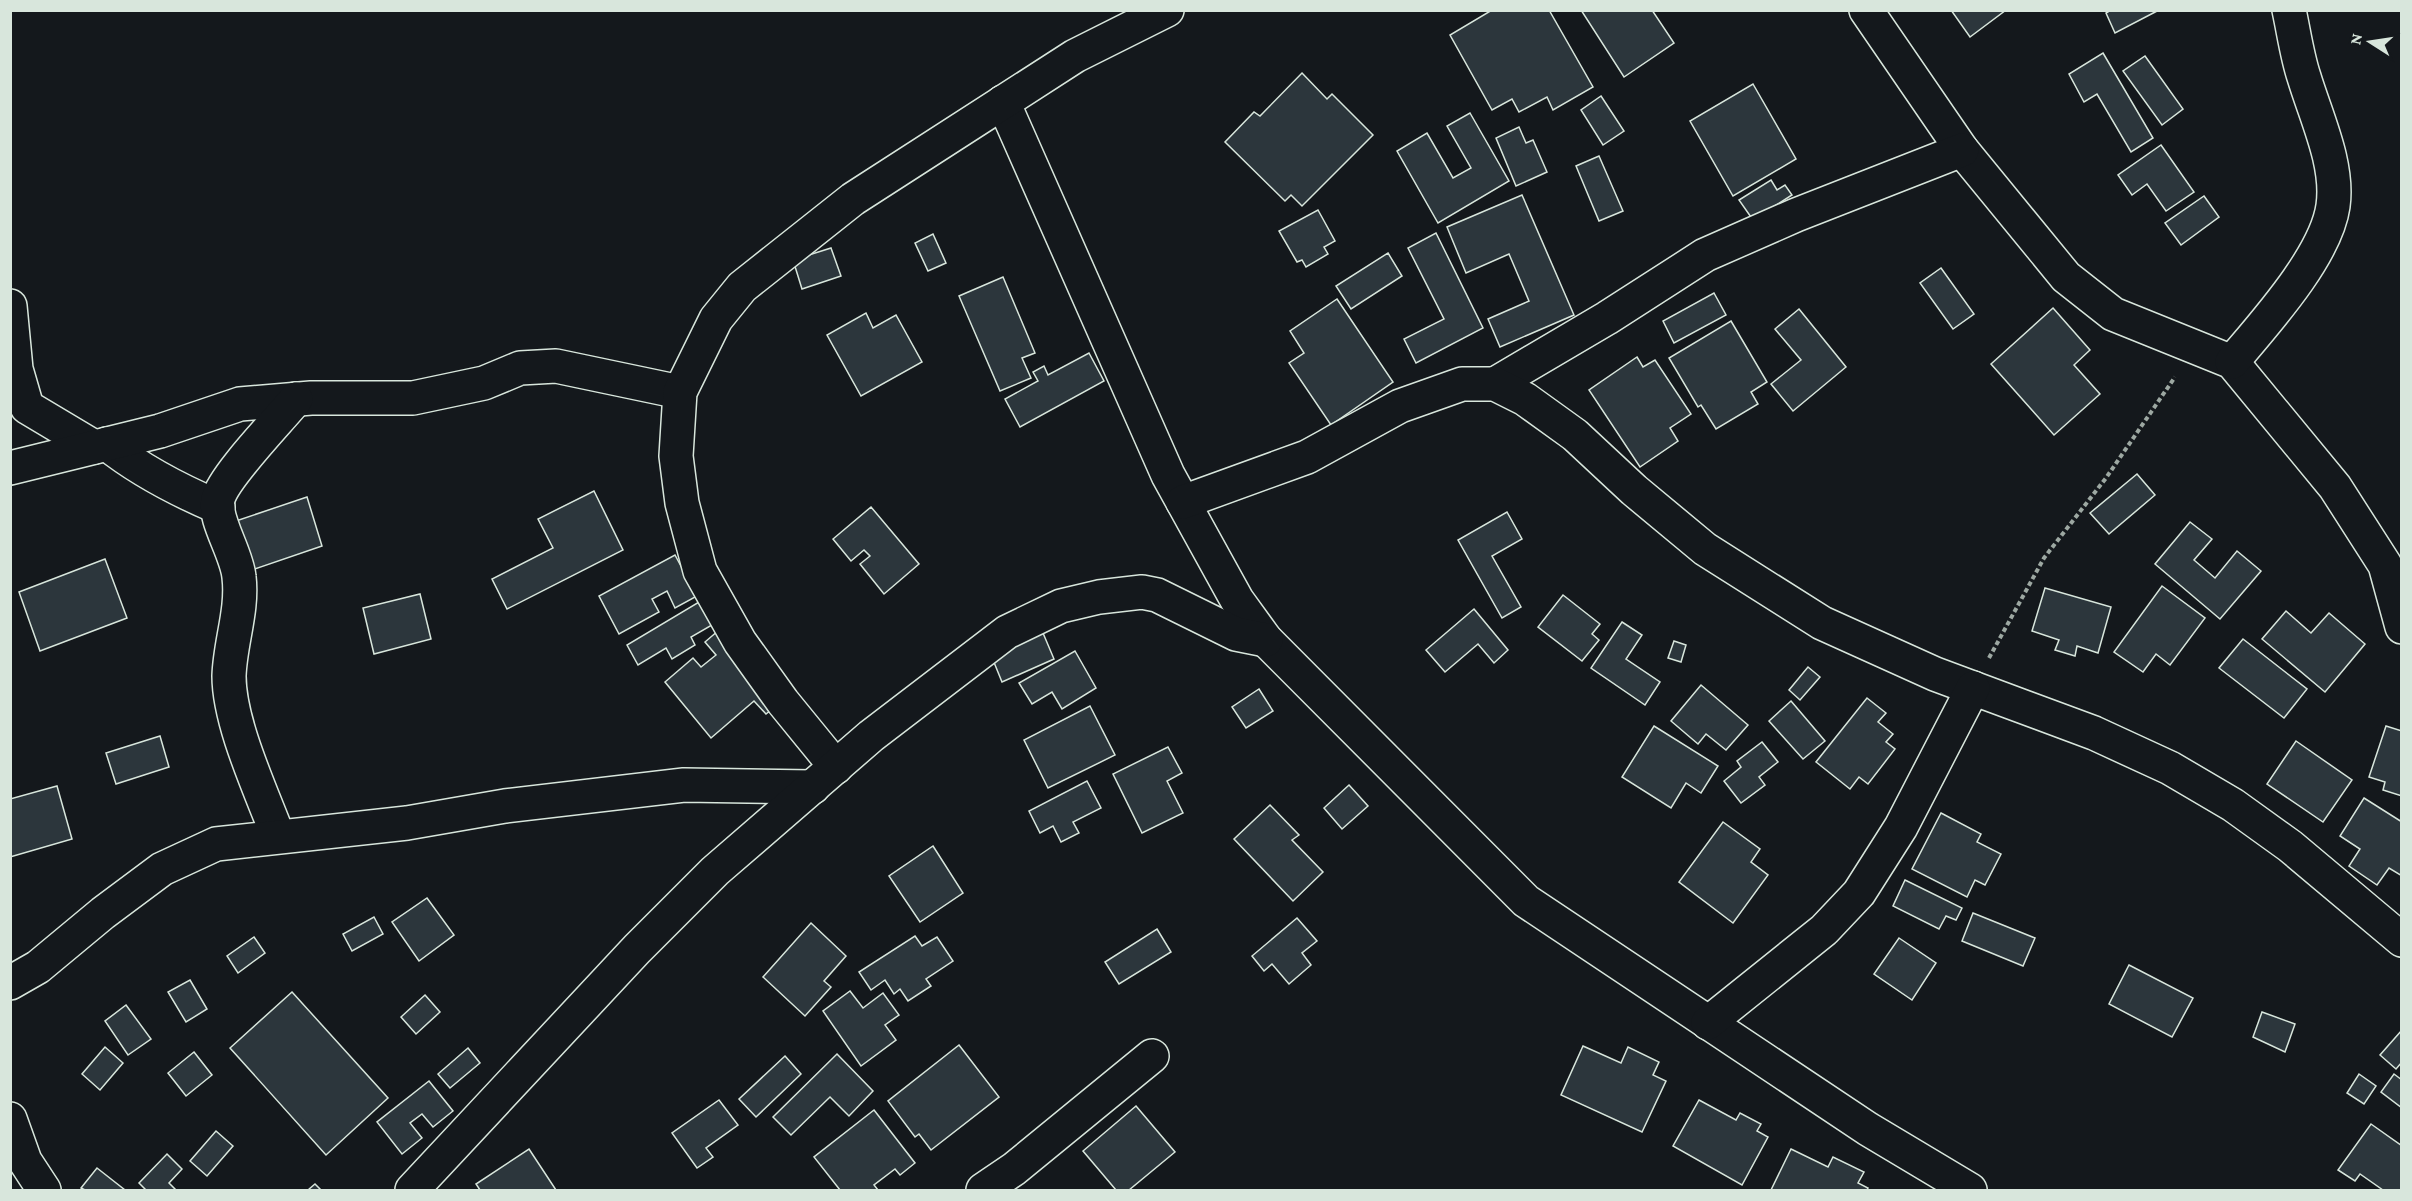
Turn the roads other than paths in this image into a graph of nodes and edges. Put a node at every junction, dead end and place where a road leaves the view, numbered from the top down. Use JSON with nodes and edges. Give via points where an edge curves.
{"nodes":[{"id":1,"x":1167,"y":10,"type":"edge"},
{"id":2,"x":1866,"y":10,"type":"edge"},
{"id":3,"x":2289,"y":10,"type":"edge"},
{"id":4,"x":1003,"y":102,"type":"junction"},
{"id":5,"x":1962,"y":150,"type":"junction"},
{"id":6,"x":10,"y":306,"type":"edge"},
{"id":7,"x":2232,"y":362,"type":"junction"},
{"id":8,"x":1495,"y":384,"type":"junction"},
{"id":9,"x":681,"y":392,"type":"junction"},
{"id":10,"x":296,"y":399,"type":"junction"},
{"id":11,"x":101,"y":445,"type":"junction"},
{"id":12,"x":10,"y":468,"type":"edge"},
{"id":13,"x":1183,"y":502,"type":"junction"},
{"id":14,"x":218,"y":507,"type":"junction"},
{"id":15,"x":2402,"y":627,"type":"edge"},
{"id":16,"x":1266,"y":640,"type":"junction"},
{"id":17,"x":1973,"y":688,"type":"junction"},
{"id":18,"x":825,"y":777,"type":"junction"},
{"id":19,"x":278,"y":836,"type":"junction"},
{"id":20,"x":2402,"y":940,"type":"edge"},
{"id":21,"x":10,"y":983,"type":"edge"},
{"id":22,"x":1708,"y":1023,"type":"junction"},
{"id":23,"x":1152,"y":1056,"type":"dead end"},
{"id":24,"x":10,"y":1119,"type":"edge"},
{"id":25,"x":44,"y":1191,"type":"edge"},
{"id":26,"x":412,"y":1191,"type":"edge"},
{"id":27,"x":983,"y":1191,"type":"edge"},
{"id":28,"x":1970,"y":1191,"type":"edge"}],
"edges":[{"from":1,"to":4,"type":"street","via":[[1075,56]]},
{"from":2,"to":5,"type":"street"},
{"from":3,"to":7,"type":"street","via":[[2303,74],[2326,145],[2334,182],[2333,206],[2319,247],[2270,317]]},
{"from":4,"to":9,"type":"street","via":[[853,199],[742,287],[716,319]]},
{"from":4,"to":13,"type":"street"},
{"from":5,"to":7,"type":"street","via":[[2066,277],[2113,314]]},
{"from":5,"to":8,"type":"street","via":[[1705,255]]},
{"from":6,"to":11,"type":"street","via":[[16,369],[27,407]]},
{"from":7,"to":15,"type":"street","via":[[2335,487],[2385,565]]},
{"from":8,"to":13,"type":"street","via":[[1462,384],[1400,406],[1307,457]]},
{"from":8,"to":17,"type":"street","via":[[1525,399],[1575,435],[1705,549],[1822,623]]},
{"from":9,"to":10,"type":"street","via":[[556,366],[520,368],[484,383],[413,398]]},
{"from":9,"to":18,"type":"street","via":[[676,456],[682,503],[700,571],[717,605],[783,702]]},
{"from":10,"to":11,"type":"street","via":[[240,404],[160,431]]},
{"from":10,"to":14,"type":"street","via":[[222,489]]},
{"from":11,"to":12,"type":"street"},
{"from":11,"to":14,"type":"street","via":[[183,492]]},
{"from":13,"to":16,"type":"street","via":[[1237,600]]},
{"from":14,"to":19,"type":"street","via":[[239,574],[230,696]]},
{"from":16,"to":18,"type":"street","via":[[1236,634],[1150,593],[1099,597],[1061,606],[1007,632],[871,736]]},
{"from":16,"to":22,"type":"street","via":[[1526,901]]},
{"from":17,"to":20,"type":"street","via":[[2094,733],[2170,768],[2233,805],[2290,846]]},
{"from":17,"to":22,"type":"street","via":[[1901,827],[1859,893],[1824,930]]},
{"from":18,"to":19,"type":"street","via":[[684,785],[505,806],[407,823]]},
{"from":18,"to":26,"type":"street","via":[[715,871],[637,948]]},
{"from":19,"to":21,"type":"street","via":[[216,844],[162,869],[38,967]]},
{"from":22,"to":28,"type":"street"},
{"from":23,"to":27,"type":"street"},
{"from":24,"to":25,"type":"street","via":[[25,1161]]}]}
